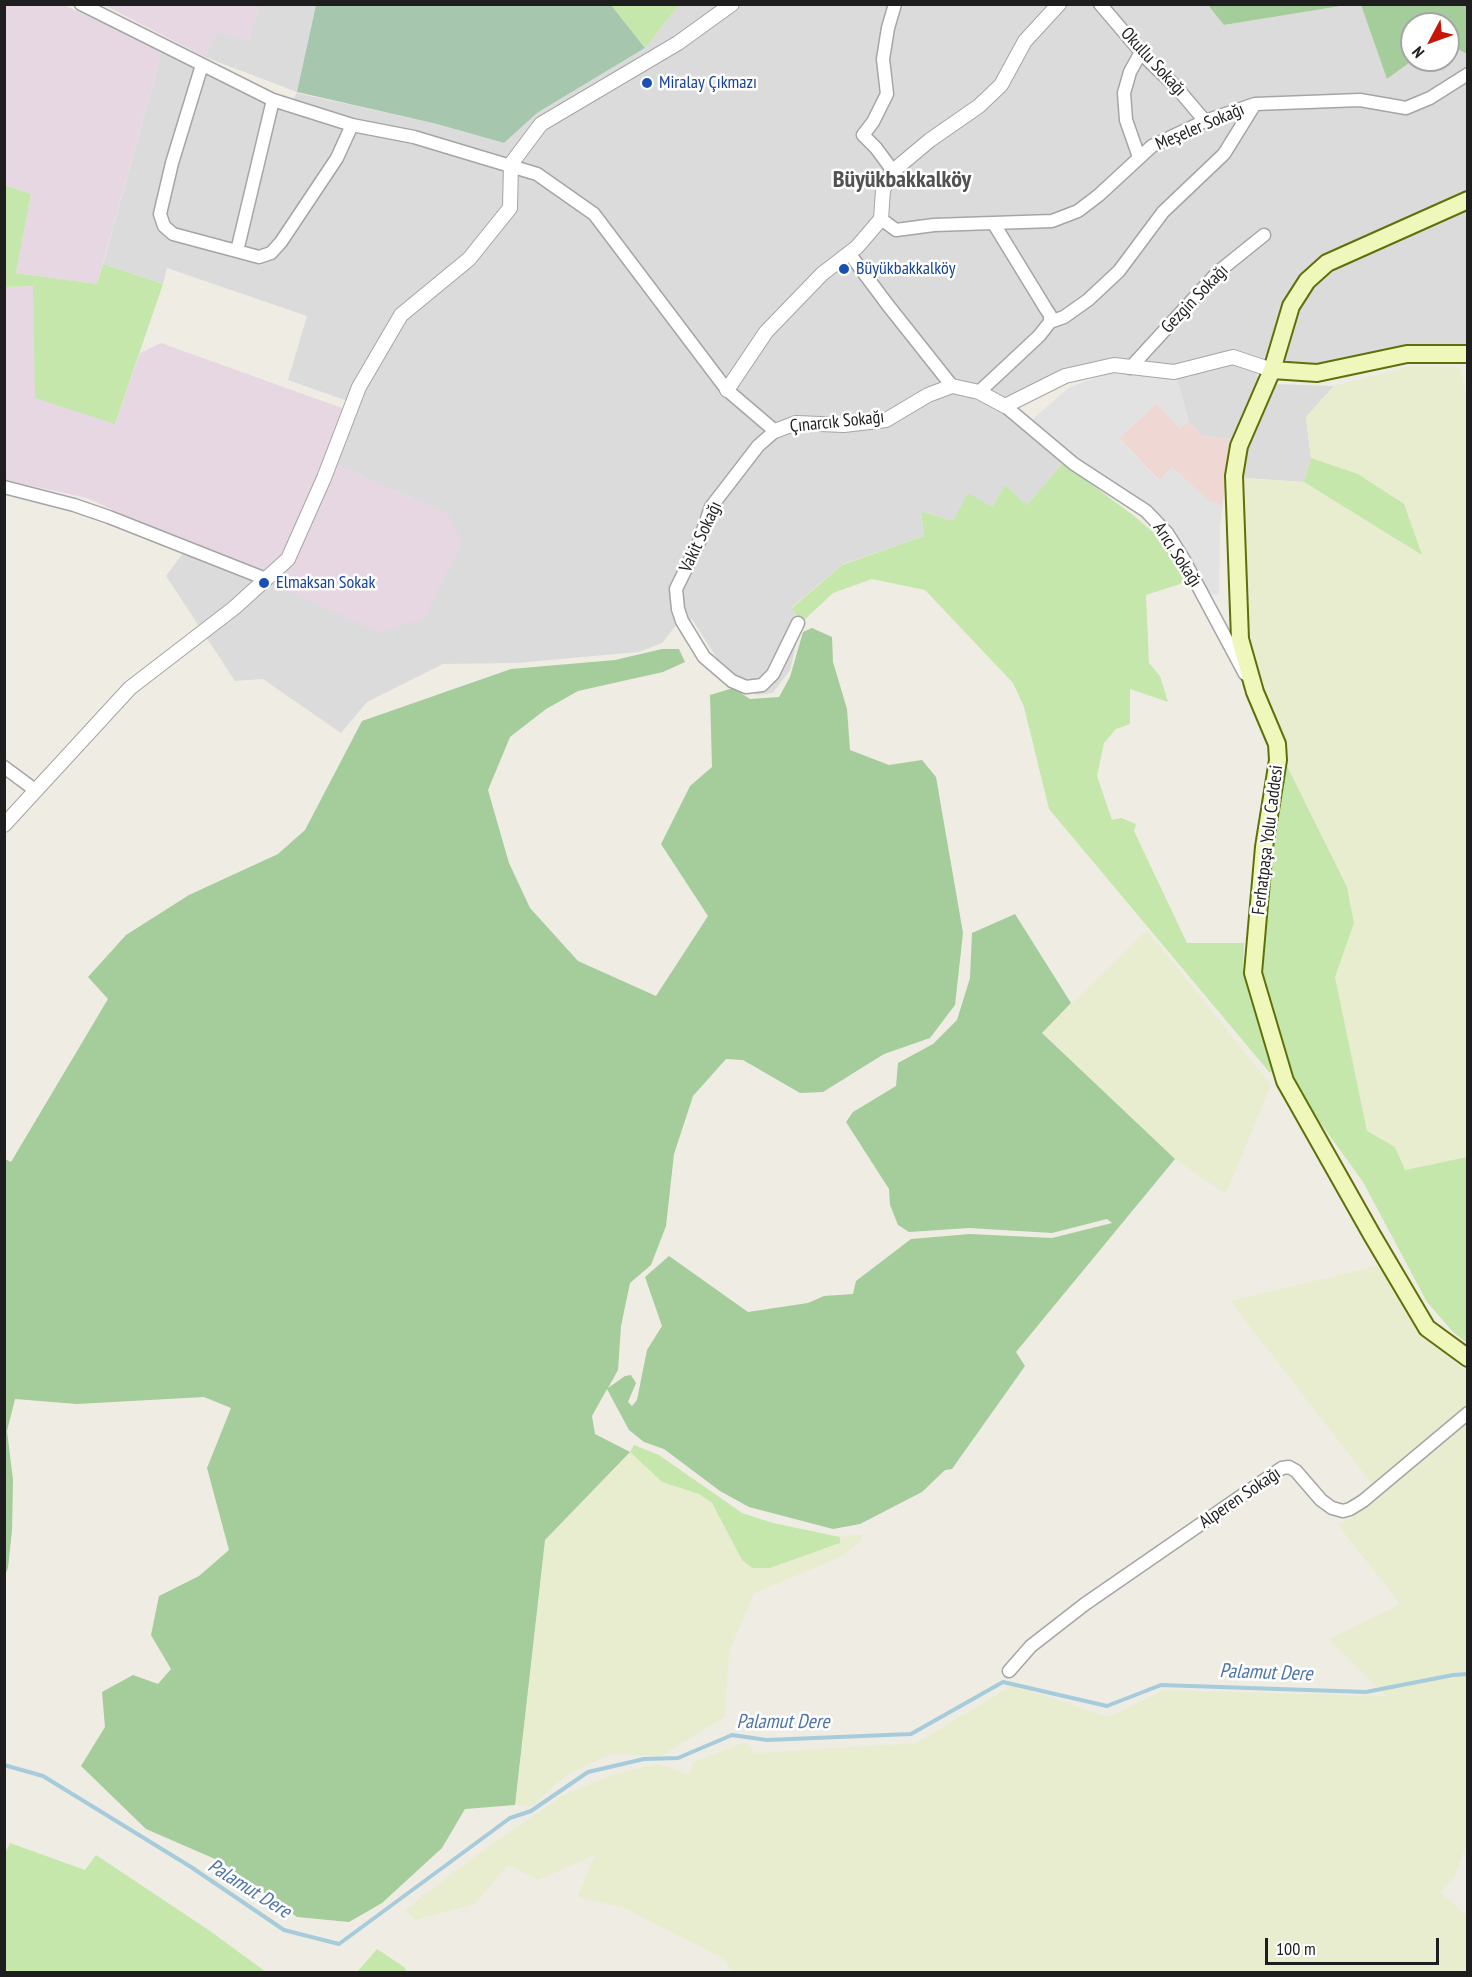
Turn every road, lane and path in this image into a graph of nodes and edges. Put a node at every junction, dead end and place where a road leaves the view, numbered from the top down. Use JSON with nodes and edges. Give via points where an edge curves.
{"nodes":[{"id":1,"x":81,"y":4,"type":"edge"},
{"id":2,"x":732,"y":4,"type":"edge"},
{"id":3,"x":895,"y":4,"type":"edge"},
{"id":4,"x":1059,"y":4,"type":"edge"},
{"id":5,"x":1100,"y":4,"type":"edge"},
{"id":6,"x":1141,"y":52,"type":"junction"},
{"id":7,"x":202,"y":65,"type":"junction"},
{"id":8,"x":1467,"y":74,"type":"edge"},
{"id":9,"x":273,"y":100,"type":"junction"},
{"id":10,"x":1255,"y":104,"type":"junction"},
{"id":11,"x":1205,"y":121,"type":"junction"},
{"id":12,"x":352,"y":125,"type":"junction"},
{"id":13,"x":1139,"y":157,"type":"junction"},
{"id":14,"x":511,"y":164,"type":"junction"},
{"id":15,"x":894,"y":171,"type":"junction"},
{"id":16,"x":1467,"y":200,"type":"edge"},
{"id":17,"x":881,"y":219,"type":"junction"},
{"id":18,"x":994,"y":224,"type":"junction"},
{"id":19,"x":1264,"y":235,"type":"dead end"},
{"id":20,"x":237,"y":251,"type":"junction"},
{"id":21,"x":849,"y":253,"type":"junction"},
{"id":22,"x":1050,"y":322,"type":"junction"},
{"id":23,"x":1467,"y":354,"type":"edge"},
{"id":24,"x":1130,"y":368,"type":"junction"},
{"id":25,"x":1272,"y":370,"type":"junction"},
{"id":26,"x":952,"y":386,"type":"junction"},
{"id":27,"x":727,"y":390,"type":"junction"},
{"id":28,"x":979,"y":392,"type":"junction"},
{"id":29,"x":1005,"y":406,"type":"junction"},
{"id":30,"x":775,"y":431,"type":"junction"},
{"id":31,"x":4,"y":487,"type":"edge"},
{"id":32,"x":266,"y":579,"type":"junction"},
{"id":33,"x":798,"y":623,"type":"dead end"},
{"id":34,"x":1255,"y":692,"type":"junction"},
{"id":35,"x":4,"y":767,"type":"edge"},
{"id":36,"x":35,"y":790,"type":"junction"},
{"id":37,"x":4,"y":825,"type":"edge"},
{"id":38,"x":1467,"y":1358,"type":"edge"},
{"id":39,"x":1467,"y":1413,"type":"edge"},
{"id":40,"x":1009,"y":1671,"type":"dead end"}],
"edges":[{"from":1,"to":7,"type":"street"},
{"from":2,"to":14,"type":"street","via":[[678,43],[541,124]]},
{"from":3,"to":15,"type":"street","via":[[883,59],[886,94],[863,135]]},
{"from":4,"to":15,"type":"street","via":[[1025,41],[1001,85]]},
{"from":5,"to":6,"type":"street","name":"Okullu Sokağı"},
{"from":6,"to":11,"type":"street","name":"Okullu Sokağı"},
{"from":6,"to":13,"type":"street","via":[[1124,93],[1126,120]]},
{"from":7,"to":9,"type":"street"},
{"from":7,"to":20,"type":"street","via":[[160,214],[164,226],[173,234]]},
{"from":8,"to":10,"type":"street","name":"Meşeler Sokağı","via":[[1406,108],[1360,100]]},
{"from":9,"to":12,"type":"street"},
{"from":9,"to":20,"type":"street"},
{"from":10,"to":11,"type":"street","name":"Meşeler Sokağı"},
{"from":10,"to":22,"type":"street","via":[[1224,154],[1163,212],[1119,271],[1088,300]]},
{"from":11,"to":13,"type":"street","name":"Meşeler Sokağı","via":[[1152,146]]},
{"from":12,"to":14,"type":"street","via":[[414,137]]},
{"from":12,"to":20,"type":"street","via":[[337,158],[275,250],[259,257]]},
{"from":13,"to":18,"type":"street","name":"Meşeler Sokağı","via":[[1078,211],[1052,220]]},
{"from":14,"to":27,"type":"street","via":[[537,174],[594,214]]},
{"from":14,"to":32,"type":"street","via":[[510,208],[469,259],[401,315],[359,387],[288,559]]},
{"from":15,"to":17,"type":"street","via":[[883,189]]},
{"from":16,"to":25,"type":"main road","name":"Ferhatpaşa Yolu Caddesi","via":[[1328,263],[1307,281],[1291,306]]},
{"from":17,"to":18,"type":"street","name":"Meşeler Sokağı","via":[[896,230]]},
{"from":17,"to":21,"type":"street"},
{"from":18,"to":22,"type":"street","via":[[1050,315]]},
{"from":19,"to":24,"type":"street","name":"Gezgin Sokağı","via":[[1218,272]]},
{"from":21,"to":26,"type":"street"},
{"from":21,"to":27,"type":"street","via":[[822,274],[766,332]]},
{"from":22,"to":28,"type":"street"},
{"from":23,"to":25,"type":"main road","via":[[1407,354],[1317,373]]},
{"from":24,"to":25,"type":"street","via":[[1174,372],[1233,357]]},
{"from":24,"to":29,"type":"street","via":[[1114,365],[1065,376]]},
{"from":25,"to":34,"type":"main road","name":"Ferhatpaşa Yolu Caddesi","via":[[1239,446],[1234,476],[1240,639]]},
{"from":26,"to":28,"type":"street"},
{"from":26,"to":30,"type":"street","name":"Çınarcık Sokağı","via":[[886,420],[844,425],[796,423]]},
{"from":27,"to":30,"type":"street"},
{"from":28,"to":29,"type":"street"},
{"from":29,"to":34,"type":"street","name":"Arıcı Sokağı","via":[[1074,464],[1146,511],[1167,533]]},
{"from":30,"to":33,"type":"street","name":"Vakit Sokağı","via":[[758,446],[711,507],[676,589],[678,609],[704,657],[732,681],[746,687],[762,685],[773,675]]},
{"from":31,"to":32,"type":"street","via":[[109,517]]},
{"from":32,"to":36,"type":"street","via":[[129,688]]},
{"from":34,"to":38,"type":"main road","name":"Ferhatpaşa Yolu Caddesi","via":[[1277,744],[1278,760],[1264,847],[1253,974],[1285,1080],[1427,1328]]},
{"from":35,"to":36,"type":"street"},
{"from":36,"to":37,"type":"street"},
{"from":39,"to":40,"type":"street","name":"Alperen Sokağı","via":[[1350,1509],[1332,1508],[1296,1471],[1282,1468],[1085,1604],[1031,1646]]}]}
